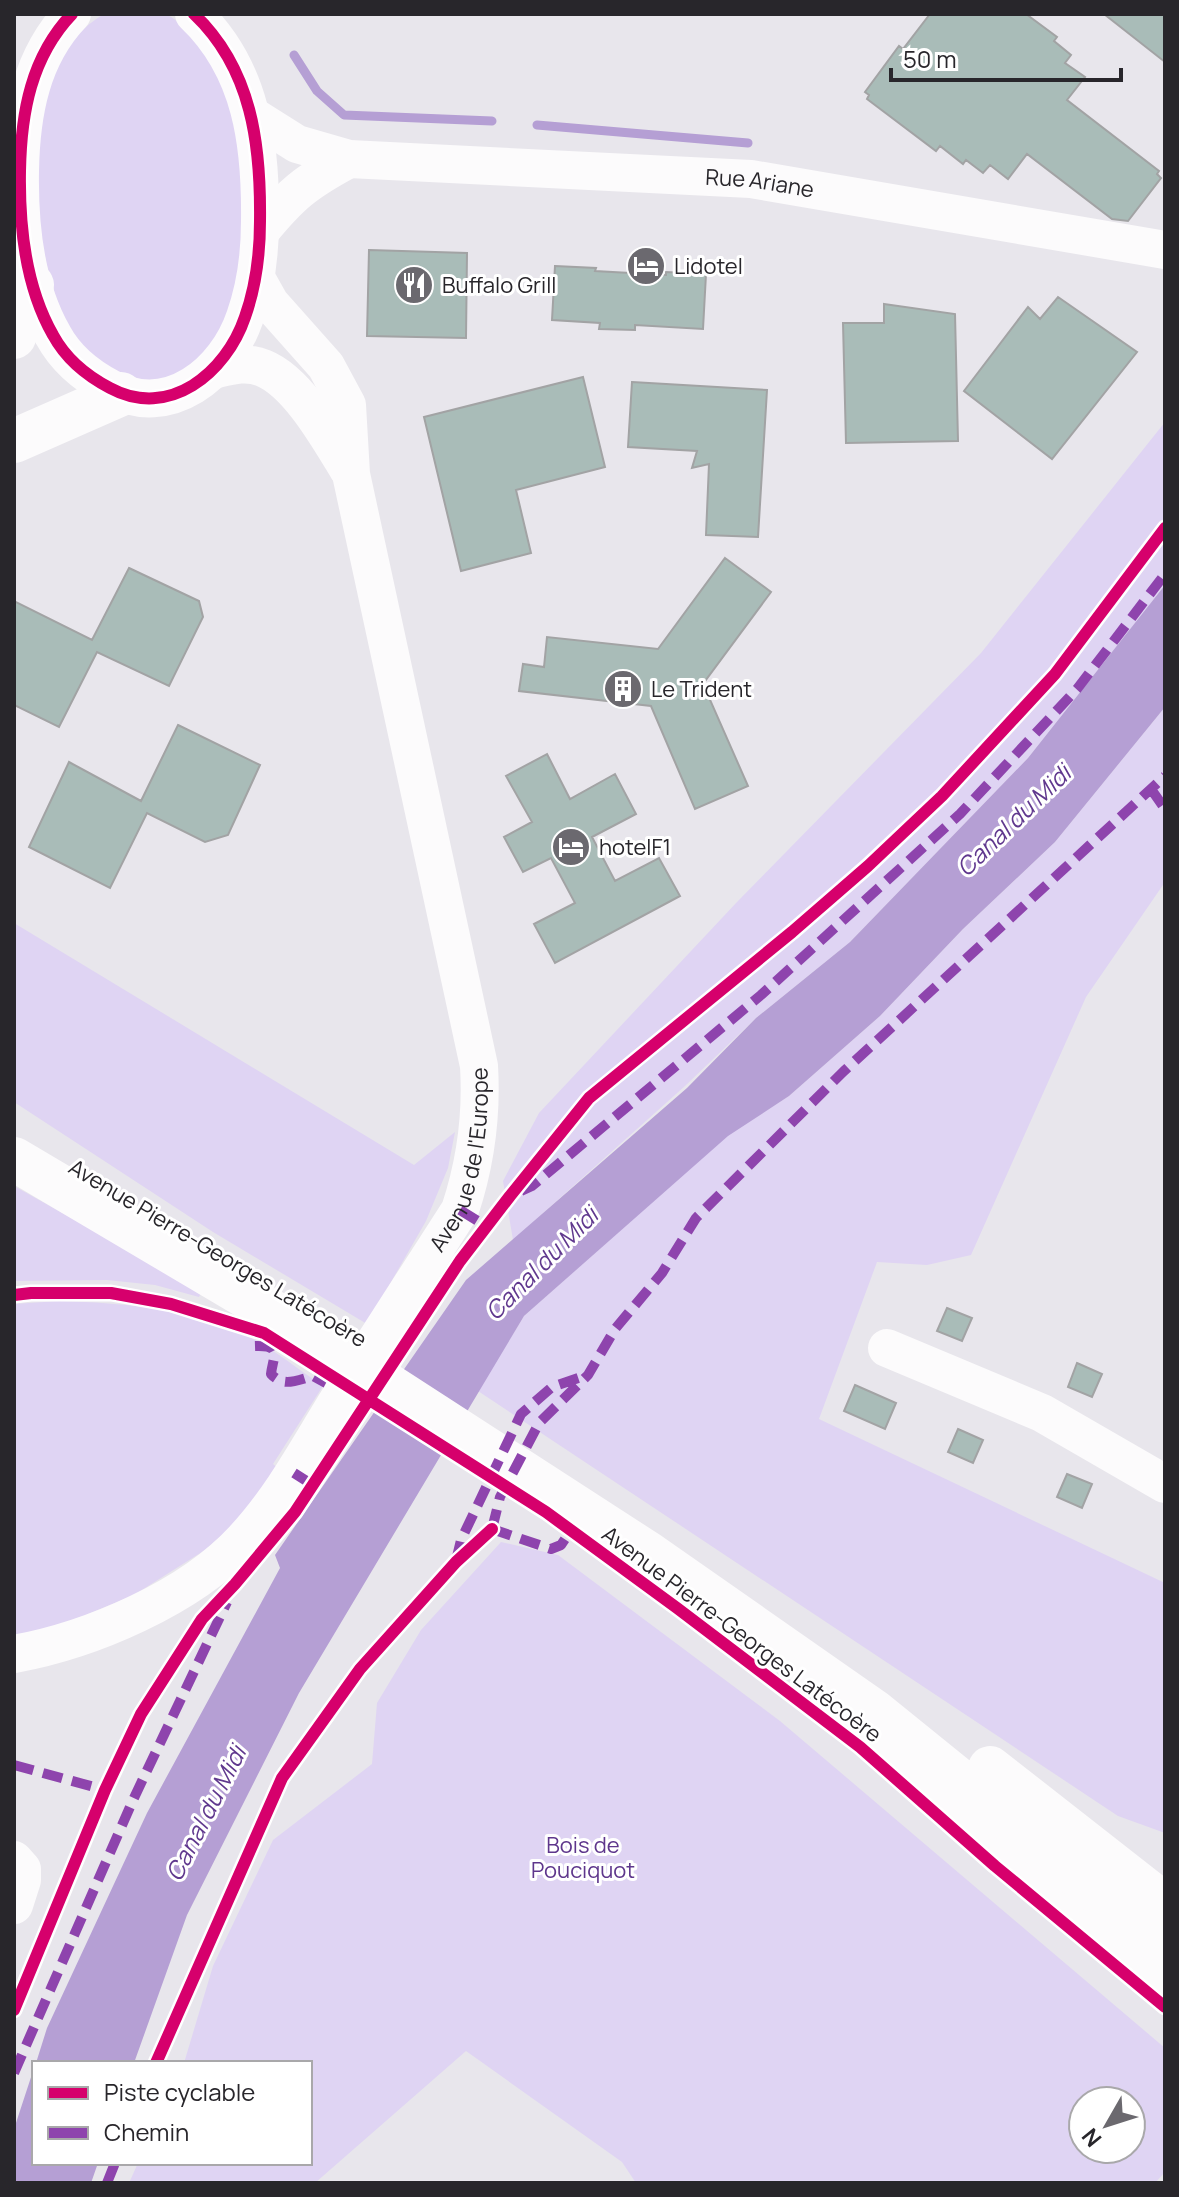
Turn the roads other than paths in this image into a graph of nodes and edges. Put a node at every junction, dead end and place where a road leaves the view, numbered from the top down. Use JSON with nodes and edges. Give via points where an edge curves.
{"nodes":[{"id":1,"x":72,"y":14,"type":"edge"},
{"id":2,"x":194,"y":14,"type":"edge"},
{"id":3,"x":21,"y":97,"type":"edge"},
{"id":4,"x":251,"y":115,"type":"junction"},
{"id":5,"x":349,"y":159,"type":"junction"},
{"id":6,"x":17,"y":191,"type":"edge"},
{"id":7,"x":260,"y":232,"type":"junction"},
{"id":8,"x":1165,"y":250,"type":"edge"},
{"id":9,"x":256,"y":278,"type":"junction"},
{"id":10,"x":32,"y":285,"type":"junction"},
{"id":11,"x":14,"y":337,"type":"edge"},
{"id":12,"x":213,"y":370,"type":"junction"},
{"id":13,"x":121,"y":394,"type":"junction"},
{"id":14,"x":14,"y":441,"type":"edge"},
{"id":15,"x":351,"y":474,"type":"junction"},
{"id":16,"x":14,"y":1130,"type":"edge"},
{"id":17,"x":14,"y":1159,"type":"edge"},
{"id":18,"x":14,"y":1170,"type":"edge"},
{"id":19,"x":129,"y":1227,"type":"junction"},
{"id":20,"x":308,"y":1320,"type":"junction"},
{"id":21,"x":887,"y":1348,"type":"dead end"},
{"id":22,"x":561,"y":1484,"type":"junction"},
{"id":23,"x":1165,"y":1484,"type":"edge"},
{"id":24,"x":752,"y":1625,"type":"junction"},
{"id":25,"x":14,"y":1654,"type":"edge"},
{"id":26,"x":1005,"y":1779,"type":"junction"},
{"id":27,"x":14,"y":1860,"type":"edge"},
{"id":28,"x":1165,"y":1884,"type":"edge"},
{"id":29,"x":14,"y":1905,"type":"edge"},
{"id":30,"x":1165,"y":1905,"type":"edge"},
{"id":31,"x":1165,"y":1947,"type":"edge"},
{"id":32,"x":1165,"y":1989,"type":"edge"}],
"edges":[{"from":1,"to":3,"type":"street","name":"Avenue de l'Europe","via":[[41,55]]},
{"from":2,"to":4,"type":"street","name":"Avenue de l'Europe","via":[[225,51]]},
{"from":3,"to":6,"type":"street","name":"Avenue de l'Europe"},
{"from":4,"to":5,"type":"street","name":"Rue Ariane","via":[[297,144]]},
{"from":4,"to":7,"type":"street","name":"Avenue de l'Europe","via":[[260,172]]},
{"from":5,"to":7,"type":"street","via":[[310,180]]},
{"from":5,"to":8,"type":"street","name":"Rue Ariane","via":[[751,179]]},
{"from":6,"to":10,"type":"street","name":"Avenue de l'Europe"},
{"from":7,"to":9,"type":"street","name":"Avenue de l'Europe"},
{"from":9,"to":12,"type":"street","name":"Avenue de l'Europe","via":[[245,318]]},
{"from":9,"to":15,"type":"street","name":"Avenue de l'Europe","via":[[270,303],[326,366],[347,405]]},
{"from":10,"to":11,"type":"main road"},
{"from":10,"to":13,"type":"street","name":"Avenue de l'Europe","via":[[54,338],[75,365]]},
{"from":12,"to":13,"type":"street","name":"Avenue de l'Europe","via":[[192,388],[166,399]]},
{"from":12,"to":15,"type":"street","name":"Avenue de l'Europe","via":[[240,364],[264,368],[313,412]]},
{"from":13,"to":14,"type":"main road"},
{"from":15,"to":25,"type":"street","name":"Avenue de l'Europe","via":[[479,1066],[480,1123],[472,1175],[460,1210],[284,1489],[242,1542],[157,1604],[104,1628]]},
{"from":16,"to":20,"type":"main road","name":"Avenue Pierre-Georges Latécoère"},
{"from":17,"to":19,"type":"main road","name":"Avenue Pierre-Georges Latécoère"},
{"from":18,"to":19,"type":"main road"},
{"from":19,"to":20,"type":"main road","name":"Avenue Pierre-Georges Latécoère"},
{"from":20,"to":22,"type":"main road","name":"Avenue Pierre-Georges Latécoère"},
{"from":21,"to":23,"type":"street","via":[[1042,1413]]},
{"from":22,"to":24,"type":"main road","name":"Avenue Pierre-Georges Latécoère"},
{"from":22,"to":26,"type":"main road","name":"Avenue Pierre-Georges Latécoère","via":[[768,1608]]},
{"from":24,"to":31,"type":"main road","name":"Avenue Pierre-Georges Latécoère","via":[[875,1712]]},
{"from":24,"to":32,"type":"street","name":"Avenue Pierre-Georges Latécoère","via":[[983,1837]]},
{"from":26,"to":28,"type":"main road","via":[[1100,1836]]},
{"from":26,"to":30,"type":"main road","name":"Avenue Pierre-Georges Latécoère"},
{"from":27,"to":29,"type":"street","via":[[22,1869],[22,1880]]}]}
